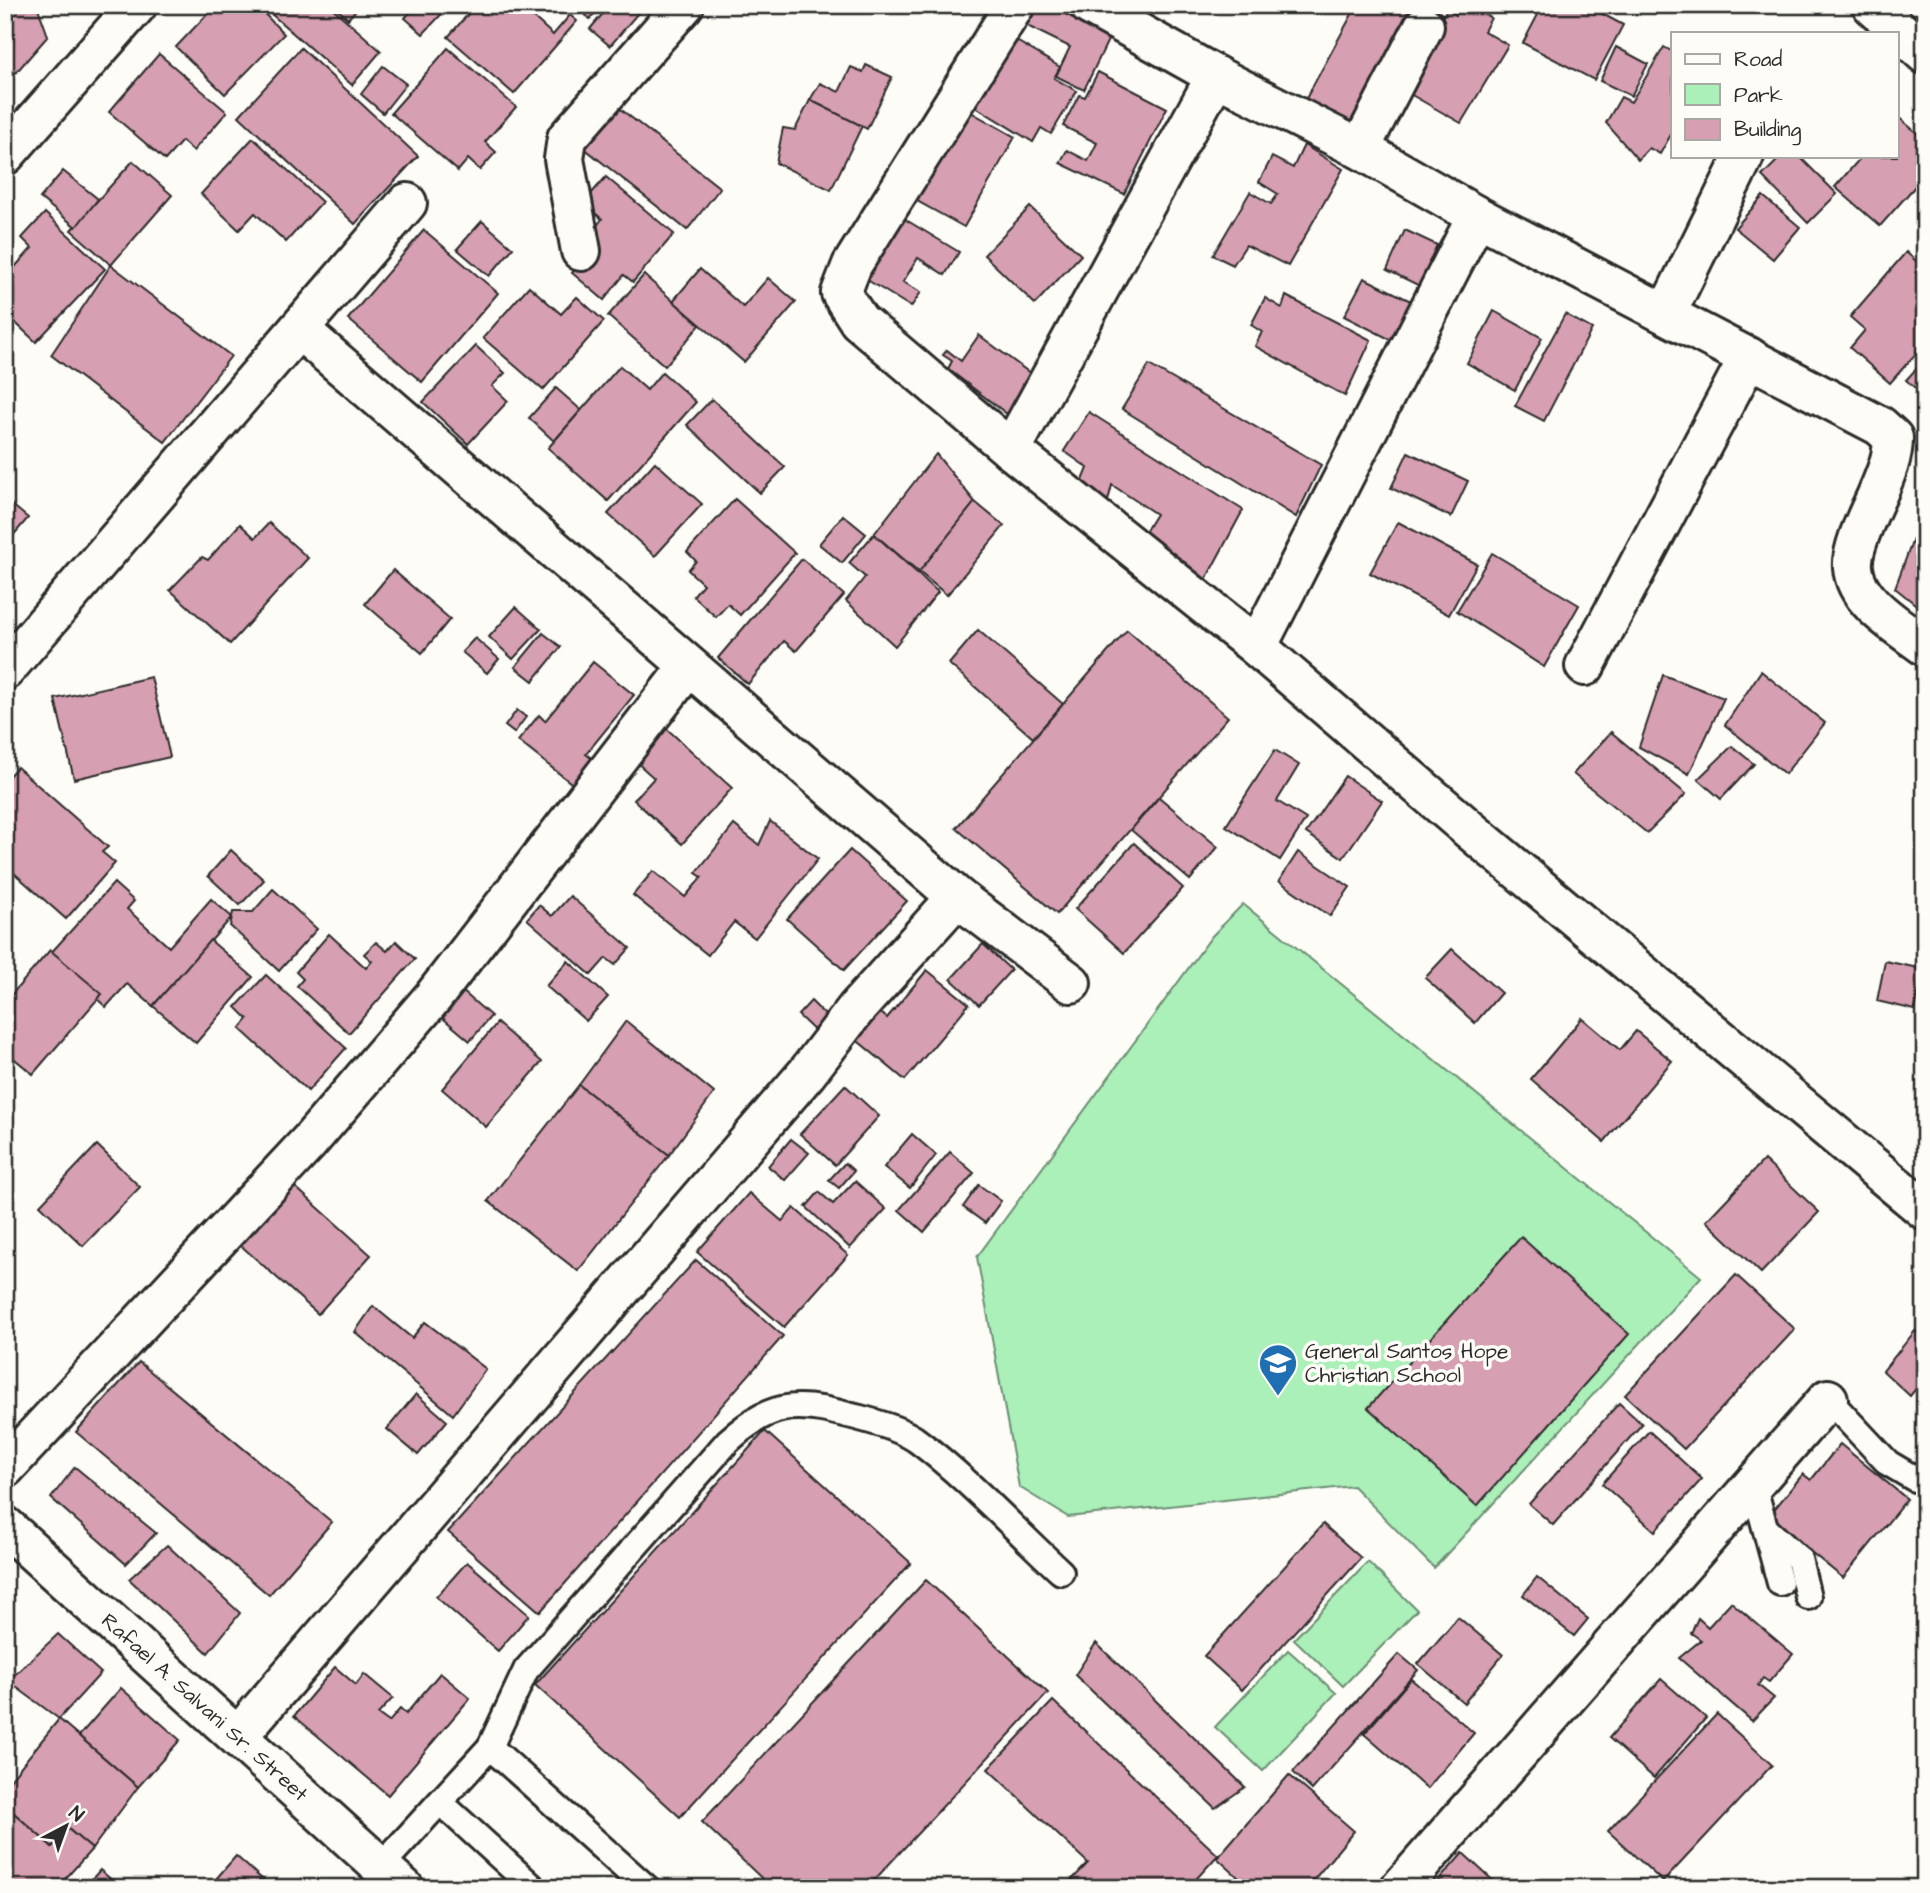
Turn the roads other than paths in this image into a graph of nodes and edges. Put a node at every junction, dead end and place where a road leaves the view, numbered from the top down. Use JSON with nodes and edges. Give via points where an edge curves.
{"nodes":[{"id":1,"x":137,"y":5,"type":"edge"},
{"id":2,"x":684,"y":5,"type":"edge"},
{"id":3,"x":1015,"y":5,"type":"edge"},
{"id":4,"x":1089,"y":5,"type":"edge"},
{"id":5,"x":1872,"y":5,"type":"edge"},
{"id":6,"x":1424,"y":26,"type":"dead end"},
{"id":7,"x":1925,"y":54,"type":"edge"},
{"id":8,"x":1216,"y":76,"type":"junction"},
{"id":9,"x":1360,"y":149,"type":"junction"},
{"id":10,"x":5,"y":155,"type":"edge"},
{"id":11,"x":1743,"y":158,"type":"edge"},
{"id":12,"x":407,"y":203,"type":"dead end"},
{"id":13,"x":1477,"y":216,"type":"junction"},
{"id":14,"x":581,"y":251,"type":"dead end"},
{"id":15,"x":1666,"y":314,"type":"junction"},
{"id":16,"x":300,"y":330,"type":"junction"},
{"id":17,"x":1749,"y":357,"type":"junction"},
{"id":18,"x":1011,"y":450,"type":"junction"},
{"id":19,"x":1925,"y":646,"type":"edge"},
{"id":20,"x":1257,"y":647,"type":"junction"},
{"id":21,"x":1585,"y":666,"type":"dead end"},
{"id":22,"x":688,"y":667,"type":"junction"},
{"id":23,"x":5,"y":670,"type":"edge"},
{"id":24,"x":957,"y":897,"type":"junction"},
{"id":25,"x":1071,"y":983,"type":"dead end"},
{"id":26,"x":1925,"y":1210,"type":"edge"},
{"id":27,"x":1828,"y":1399,"type":"joint"},
{"id":28,"x":5,"y":1468,"type":"edge"},
{"id":29,"x":1925,"y":1472,"type":"edge"},
{"id":30,"x":1753,"y":1483,"type":"junction"},
{"id":31,"x":5,"y":1525,"type":"edge"},
{"id":32,"x":1765,"y":1529,"type":"junction"},
{"id":33,"x":1060,"y":1572,"type":"dead end"},
{"id":34,"x":1780,"y":1583,"type":"dead end"},
{"id":35,"x":1808,"y":1597,"type":"dead end"},
{"id":36,"x":237,"y":1736,"type":"junction"},
{"id":37,"x":490,"y":1747,"type":"junction"},
{"id":38,"x":440,"y":1803,"type":"junction"},
{"id":39,"x":393,"y":1877,"type":"edge"},
{"id":40,"x":534,"y":1888,"type":"edge"},
{"id":41,"x":647,"y":1888,"type":"edge"},
{"id":42,"x":1400,"y":1888,"type":"edge"}],
"edges":[{"from":1,"to":10,"type":"street"},
{"from":2,"to":14,"type":"street","via":[[567,138],[564,159]]},
{"from":3,"to":18,"type":"street","via":[[852,265],[841,293],[859,321]]},
{"from":4,"to":8,"type":"street"},
{"from":5,"to":7,"type":"street"},
{"from":6,"to":9,"type":"street"},
{"from":8,"to":9,"type":"street"},
{"from":8,"to":18,"type":"street"},
{"from":9,"to":13,"type":"street"},
{"from":11,"to":15,"type":"street"},
{"from":12,"to":16,"type":"street"},
{"from":13,"to":15,"type":"street"},
{"from":13,"to":20,"type":"street"},
{"from":15,"to":17,"type":"street"},
{"from":16,"to":22,"type":"street"},
{"from":16,"to":23,"type":"street"},
{"from":17,"to":19,"type":"street","via":[[1880,426],[1893,438],[1893,453],[1852,566],[1857,583],[1873,605]]},
{"from":17,"to":21,"type":"street"},
{"from":18,"to":20,"type":"street"},
{"from":20,"to":26,"type":"street"},
{"from":22,"to":24,"type":"street"},
{"from":22,"to":28,"type":"street","via":[[425,1006],[309,1142]]},
{"from":24,"to":25,"type":"street"},
{"from":24,"to":36,"type":"street"},
{"from":27,"to":29,"type":"lane","via":[[1888,1464],[1915,1479]]},
{"from":27,"to":30,"type":"street"},
{"from":30,"to":32,"type":"lane"},
{"from":30,"to":42,"type":"street"},
{"from":31,"to":36,"type":"street","name":"Rafael A. Salvani Sr. Street"},
{"from":32,"to":34,"type":"lane"},
{"from":32,"to":35,"type":"lane","via":[[1799,1559]]},
{"from":33,"to":37,"type":"lane","via":[[918,1440],[878,1423],[809,1405],[779,1410],[752,1420],[728,1441],[526,1670]]},
{"from":36,"to":39,"type":"street","name":"Rafael A. Salvani Sr. Street"},
{"from":37,"to":38,"type":"lane"},
{"from":37,"to":41,"type":"lane"},
{"from":38,"to":39,"type":"lane"},
{"from":38,"to":40,"type":"lane"}]}
